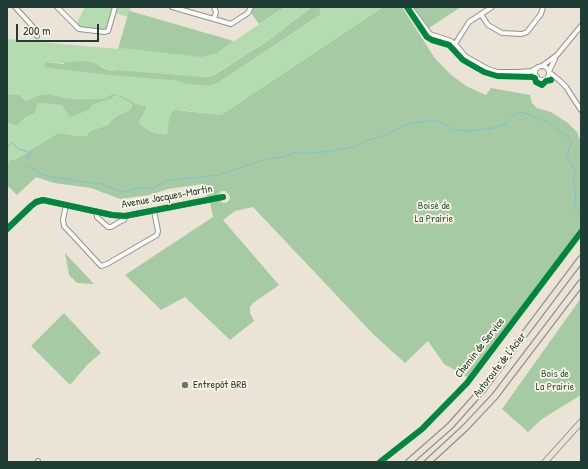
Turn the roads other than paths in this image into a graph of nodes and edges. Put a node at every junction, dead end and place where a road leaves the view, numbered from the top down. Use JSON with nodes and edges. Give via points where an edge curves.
{"nodes":[{"id":1,"x":14,"y":7,"type":"edge"},
{"id":2,"x":57,"y":7,"type":"edge"},
{"id":3,"x":115,"y":7,"type":"edge"},
{"id":4,"x":172,"y":7,"type":"edge"},
{"id":5,"x":214,"y":7,"type":"edge"},
{"id":6,"x":251,"y":7,"type":"edge"},
{"id":7,"x":410,"y":7,"type":"edge"},
{"id":8,"x":492,"y":7,"type":"edge"},
{"id":9,"x":543,"y":7,"type":"edge"},
{"id":10,"x":182,"y":8,"type":"edge"},
{"id":11,"x":481,"y":14,"type":"junction"},
{"id":12,"x":214,"y":19,"type":"junction"},
{"id":13,"x":581,"y":26,"type":"edge"},
{"id":14,"x":37,"y":36,"type":"dead end"},
{"id":15,"x":455,"y":44,"type":"junction"},
{"id":16,"x":557,"y":55,"type":"junction"},
{"id":17,"x":540,"y":67,"type":"junction"},
{"id":18,"x":518,"y":72,"type":"junction"},
{"id":19,"x":549,"y":72,"type":"junction"},
{"id":20,"x":537,"y":77,"type":"junction"},
{"id":21,"x":545,"y":79,"type":"junction"},
{"id":22,"x":563,"y":84,"type":"junction"},
{"id":23,"x":581,"y":110,"type":"edge"},
{"id":24,"x":223,"y":197,"type":"dead end"},
{"id":25,"x":66,"y":205,"type":"junction"},
{"id":26,"x":96,"y":211,"type":"junction"},
{"id":27,"x":154,"y":211,"type":"junction"},
{"id":28,"x":125,"y":216,"type":"junction"},
{"id":29,"x":8,"y":226,"type":"edge"},
{"id":30,"x":581,"y":232,"type":"edge"},
{"id":31,"x":581,"y":260,"type":"edge"},
{"id":32,"x":581,"y":282,"type":"edge"},
{"id":33,"x":581,"y":422,"type":"edge"},
{"id":34,"x":380,"y":462,"type":"edge"},
{"id":35,"x":409,"y":462,"type":"edge"},
{"id":36,"x":428,"y":462,"type":"edge"},
{"id":37,"x":546,"y":462,"type":"edge"}],
"edges":[{"from":1,"to":14,"type":"street","via":[[35,29]]},
{"from":2,"to":3,"type":"street","via":[[79,29],[104,32],[108,31]]},
{"from":4,"to":10,"type":"street"},
{"from":5,"to":12,"type":"street"},
{"from":6,"to":12,"type":"street","via":[[249,12],[233,23]]},
{"from":7,"to":15,"type":"street","via":[[430,34]]},
{"from":8,"to":11,"type":"street"},
{"from":9,"to":11,"type":"street","via":[[541,14],[522,34],[502,33],[489,26]]},
{"from":10,"to":12,"type":"street"},
{"from":11,"to":15,"type":"street","via":[[468,23]]},
{"from":13,"to":16,"type":"street"},
{"from":15,"to":18,"type":"street","via":[[464,56],[490,70]]},
{"from":16,"to":17,"type":"street"},
{"from":16,"to":19,"type":"street"},
{"from":17,"to":18,"type":"street"},
{"from":17,"to":19,"type":"street","via":[[546,68]]},
{"from":17,"to":20,"type":"street","via":[[535,73]]},
{"from":18,"to":20,"type":"street"},
{"from":19,"to":21,"type":"street"},
{"from":19,"to":22,"type":"street"},
{"from":20,"to":21,"type":"street"},
{"from":21,"to":22,"type":"street","via":[[552,78]]},
{"from":22,"to":23,"type":"street"},
{"from":24,"to":27,"type":"street","name":"Avenue Jacques-Martin"},
{"from":25,"to":26,"type":"street","name":"Avenue Jacques-Martin"},
{"from":25,"to":27,"type":"street","via":[[64,226],[101,266],[157,235]]},
{"from":25,"to":29,"type":"street","name":"Avenue Jacques-Martin","via":[[47,200],[38,201]]},
{"from":26,"to":28,"type":"street","name":"Avenue Jacques-Martin"},
{"from":26,"to":28,"type":"street","name":"Avenue Jacques-Martin","via":[[97,217],[108,227],[121,221]]},
{"from":27,"to":28,"type":"street","name":"Avenue Jacques-Martin"},
{"from":30,"to":34,"type":"street","name":"Chemin de Service","via":[[463,387],[422,429]]},
{"from":31,"to":35,"type":"highway","name":"Autoroute de l'Acier","via":[[483,390],[450,426]]},
{"from":32,"to":36,"type":"highway","name":"Autoroute de l'Acier","via":[[495,396]]},
{"from":33,"to":37,"type":"main road"}]}
